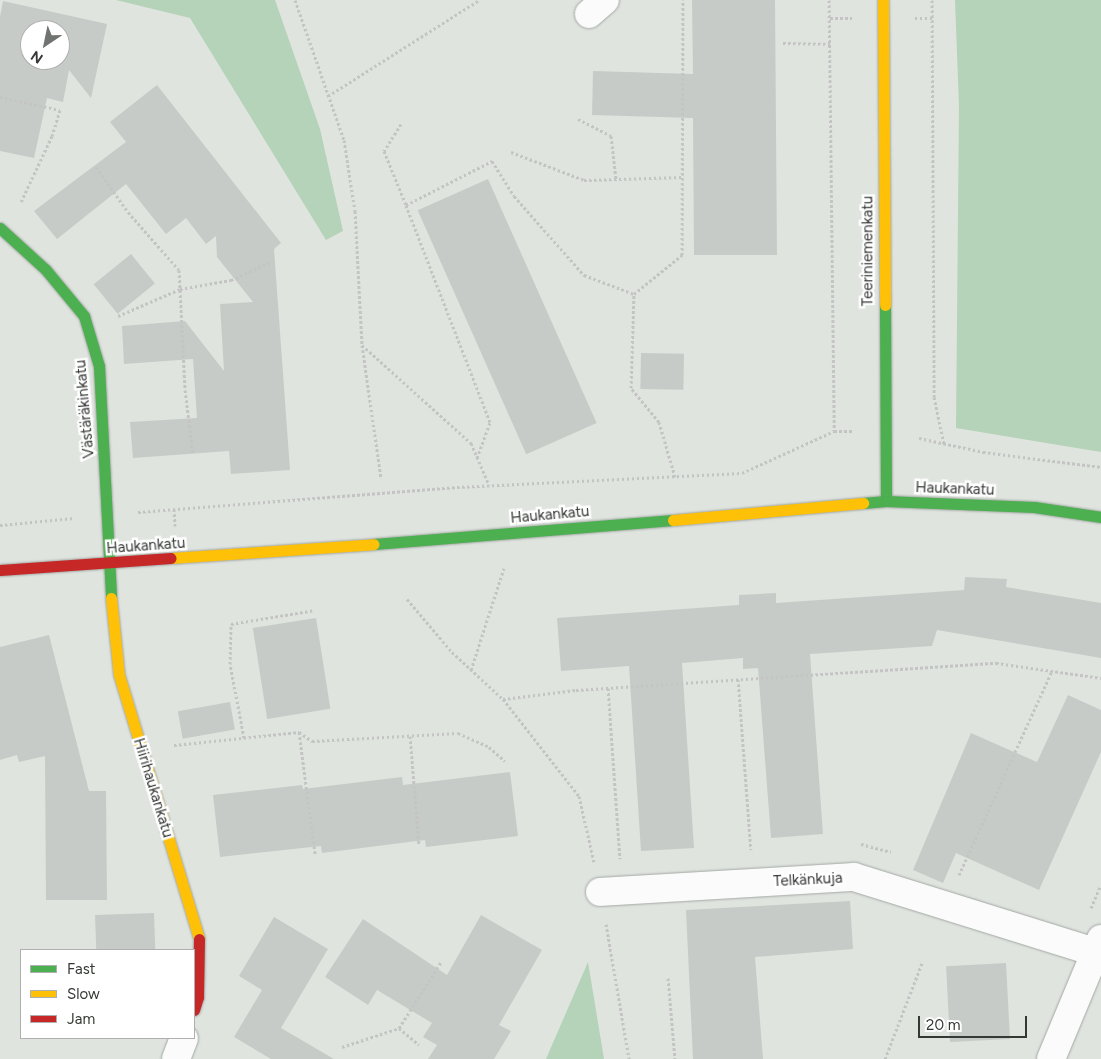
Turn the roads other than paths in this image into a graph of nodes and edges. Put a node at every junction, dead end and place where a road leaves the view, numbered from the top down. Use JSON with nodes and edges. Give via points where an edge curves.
{"nodes":[{"id":1,"x":882,"y":0,"type":"edge"},
{"id":2,"x":0,"y":228,"type":"edge"},
{"id":3,"x":886,"y":501,"type":"junction"},
{"id":4,"x":1101,"y":517,"type":"edge"},
{"id":5,"x":110,"y":563,"type":"junction"},
{"id":6,"x":0,"y":570,"type":"edge"},
{"id":7,"x":600,"y":892,"type":"road end"},
{"id":8,"x":1098,"y":945,"type":"edge"},
{"id":9,"x":195,"y":1007,"type":"edge"},
{"id":10,"x":184,"y":1039,"type":"edge"},
{"id":11,"x":176,"y":1059,"type":"edge"},
{"id":12,"x":1051,"y":1059,"type":"edge"}],
"edges":[{"from":1,"to":3,"type":"street","name":"Teeriniemenkatu"},
{"from":2,"to":5,"type":"street","name":"Västäräkinkatu","via":[[46,270],[84,316],[99,366]]},
{"from":3,"to":4,"type":"street","name":"Haukankatu","via":[[1034,507]]},
{"from":3,"to":5,"type":"street","name":"Haukankatu"},
{"from":5,"to":6,"type":"street","name":"Haukankatu"},
{"from":5,"to":9,"type":"street","name":"Hiirihaukankatu","via":[[119,676],[198,932],[198,997]]},
{"from":7,"to":8,"type":"street","name":"Telkänkuja","via":[[854,877],[945,905]]},
{"from":8,"to":12,"type":"street"},
{"from":10,"to":11,"type":"street"}]}
